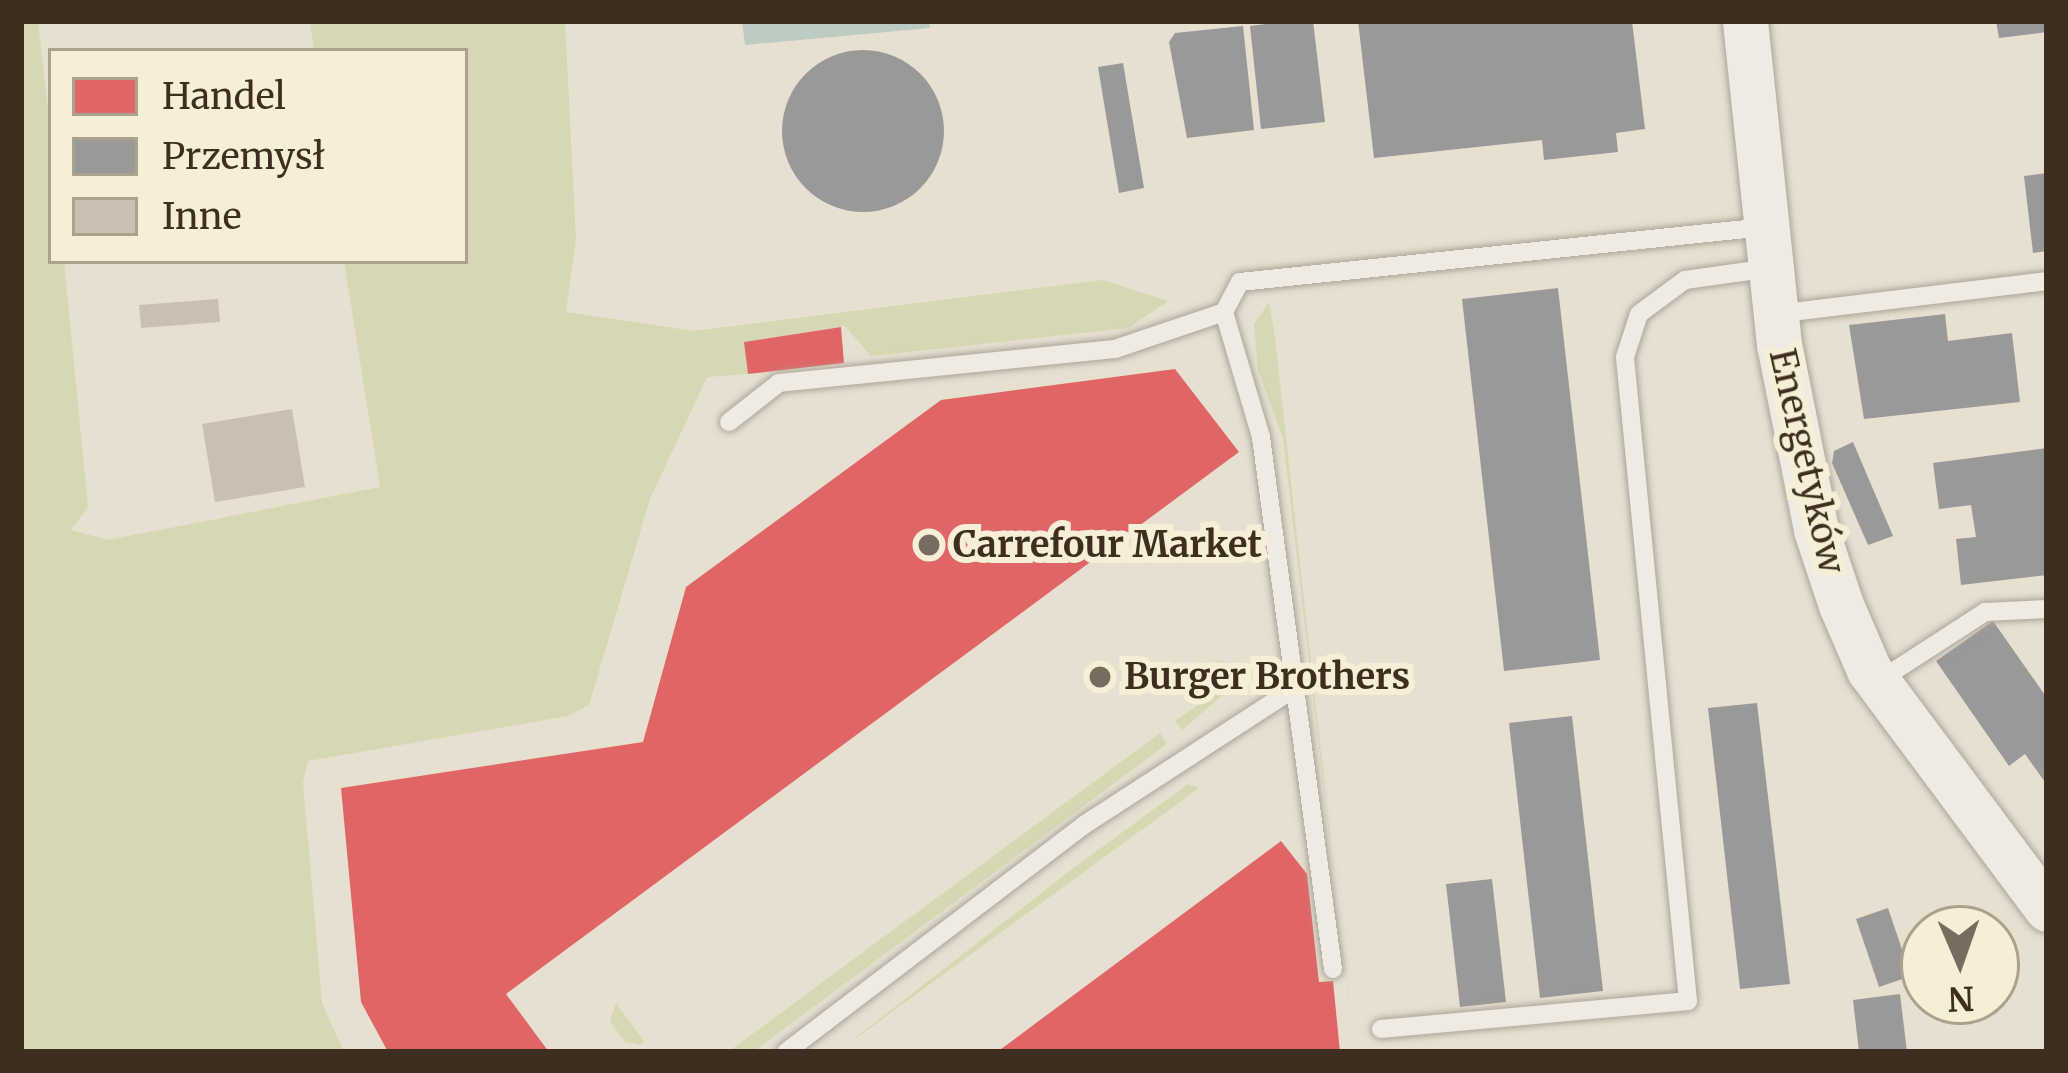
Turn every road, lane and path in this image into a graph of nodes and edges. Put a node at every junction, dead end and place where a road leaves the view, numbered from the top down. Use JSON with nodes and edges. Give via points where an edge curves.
{"nodes":[{"id":1,"x":1745,"y":21,"type":"edge"},
{"id":2,"x":1767,"y":247,"type":"junction"},
{"id":3,"x":2047,"y":281,"type":"edge"},
{"id":4,"x":1224,"y":312,"type":"junction"},
{"id":5,"x":1775,"y":314,"type":"junction"},
{"id":6,"x":729,"y":422,"type":"dead end"},
{"id":7,"x":2047,"y":609,"type":"edge"},
{"id":8,"x":1877,"y":682,"type":"junction"},
{"id":9,"x":1290,"y":691,"type":"junction"},
{"id":10,"x":2047,"y":909,"type":"edge"},
{"id":11,"x":1333,"y":969,"type":"dead end"},
{"id":12,"x":1382,"y":1029,"type":"dead end"},
{"id":13,"x":786,"y":1052,"type":"edge"}],
"edges":[{"from":1,"to":2,"type":"street","name":"Energetyków"},
{"from":2,"to":4,"type":"lane","via":[[1240,282]]},
{"from":2,"to":5,"type":"street","name":"Energetyków"},
{"from":2,"to":12,"type":"lane","via":[[1685,280],[1639,314],[1625,357],[1688,1001]]},
{"from":3,"to":5,"type":"lane"},
{"from":4,"to":6,"type":"lane","via":[[1115,350],[778,383]]},
{"from":4,"to":9,"type":"lane","via":[[1262,437]]},
{"from":5,"to":8,"type":"street","name":"Energetyków","via":[[1816,530]]},
{"from":7,"to":8,"type":"lane","via":[[1985,612]]},
{"from":8,"to":10,"type":"street","name":"Energetyków"},
{"from":9,"to":11,"type":"lane"},
{"from":9,"to":13,"type":"lane","via":[[1084,825]]}]}
